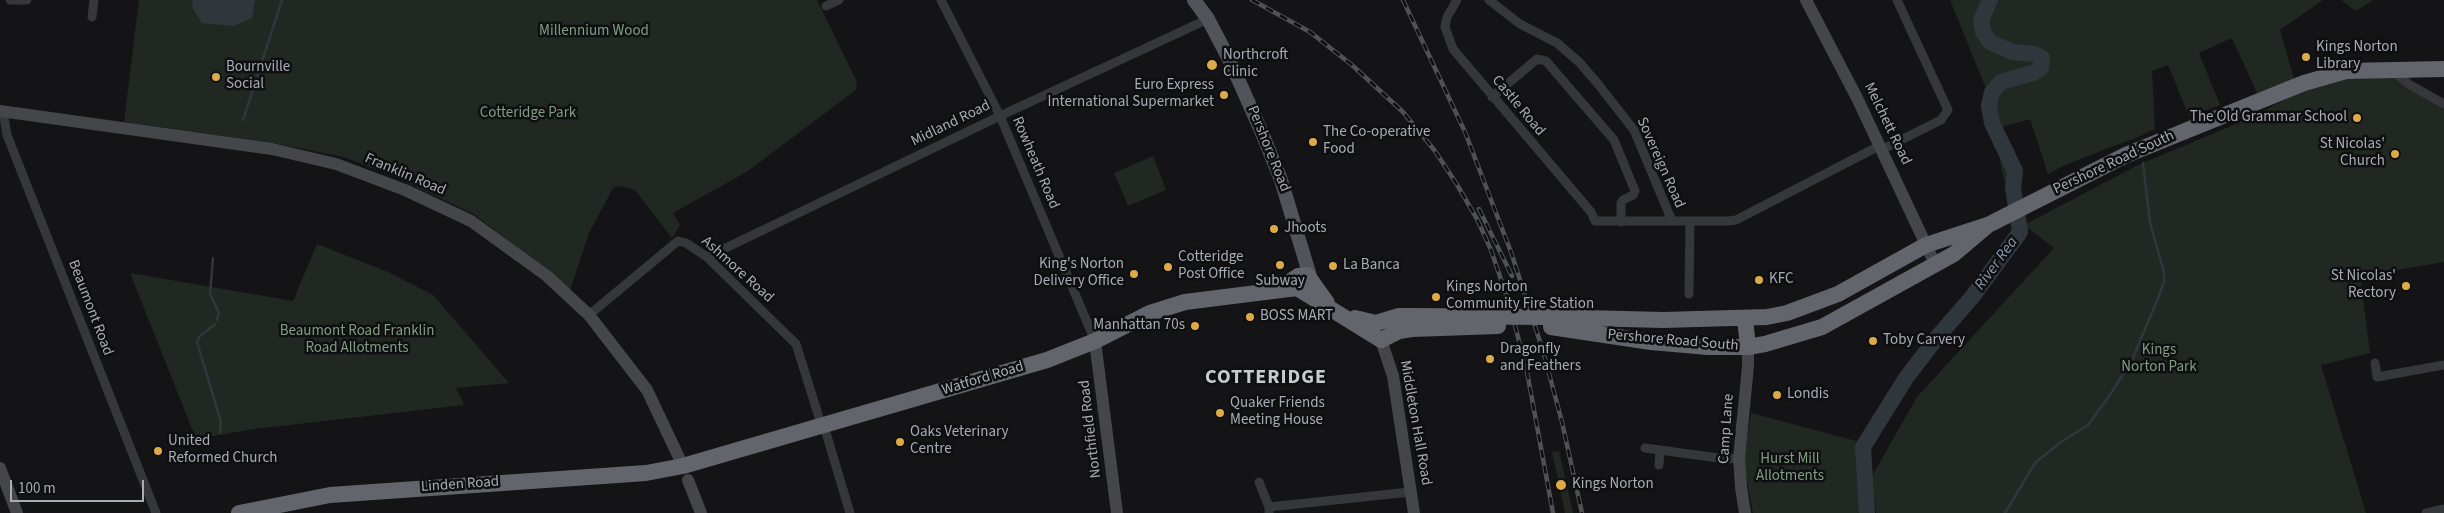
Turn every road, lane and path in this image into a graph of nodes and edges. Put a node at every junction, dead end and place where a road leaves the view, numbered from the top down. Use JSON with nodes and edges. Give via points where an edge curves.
{"nodes":[{"id":1,"x":10,"y":0,"type":"edge"},
{"id":2,"x":27,"y":0,"type":"edge"},
{"id":3,"x":91,"y":0,"type":"edge"},
{"id":4,"x":839,"y":0,"type":"edge"},
{"id":5,"x":941,"y":0,"type":"edge"},
{"id":6,"x":1194,"y":0,"type":"edge"},
{"id":7,"x":1457,"y":0,"type":"edge"},
{"id":8,"x":1489,"y":0,"type":"edge"},
{"id":9,"x":1806,"y":0,"type":"edge"},
{"id":10,"x":1897,"y":0,"type":"edge"},
{"id":11,"x":826,"y":6,"type":"dead end"},
{"id":12,"x":92,"y":17,"type":"dead end"},
{"id":13,"x":1208,"y":19,"type":"junction"},
{"id":14,"x":2390,"y":68,"type":"junction"},
{"id":15,"x":2444,"y":69,"type":"edge"},
{"id":16,"x":1492,"y":97,"type":"junction"},
{"id":17,"x":2444,"y":104,"type":"edge"},
{"id":18,"x":1,"y":111,"type":"edge"},
{"id":19,"x":1000,"y":116,"type":"junction"},
{"id":20,"x":1880,"y":148,"type":"junction"},
{"id":21,"x":1595,"y":221,"type":"joint"},
{"id":22,"x":1672,"y":221,"type":"junction"},
{"id":23,"x":1690,"y":221,"type":"junction"},
{"id":24,"x":1620,"y":222,"type":"junction"},
{"id":25,"x":1990,"y":224,"type":"junction"},
{"id":26,"x":1926,"y":245,"type":"junction"},
{"id":27,"x":707,"y":257,"type":"junction"},
{"id":28,"x":1935,"y":264,"type":"junction"},
{"id":29,"x":1303,"y":282,"type":"junction"},
{"id":30,"x":1689,"y":294,"type":"dead end"},
{"id":31,"x":589,"y":315,"type":"junction"},
{"id":32,"x":1745,"y":318,"type":"junction"},
{"id":33,"x":1550,"y":323,"type":"junction"},
{"id":34,"x":1380,"y":331,"type":"junction"},
{"id":35,"x":1095,"y":341,"type":"junction"},
{"id":36,"x":1748,"y":347,"type":"junction"},
{"id":37,"x":2374,"y":363,"type":"dead end"},
{"id":38,"x":2444,"y":365,"type":"edge"},
{"id":39,"x":823,"y":426,"type":"junction"},
{"id":40,"x":1645,"y":448,"type":"dead end"},
{"id":41,"x":1660,"y":450,"type":"junction"},
{"id":42,"x":1739,"y":458,"type":"junction"},
{"id":43,"x":1659,"y":465,"type":"dead end"},
{"id":44,"x":0,"y":468,"type":"edge"},
{"id":45,"x":686,"y":473,"type":"junction"},
{"id":46,"x":1259,"y":482,"type":"dead end"},
{"id":47,"x":1410,"y":492,"type":"junction"},
{"id":48,"x":2444,"y":509,"type":"edge"},
{"id":49,"x":1269,"y":510,"type":"edge"},
{"id":50,"x":17,"y":513,"type":"edge"},
{"id":51,"x":156,"y":513,"type":"edge"},
{"id":52,"x":239,"y":513,"type":"edge"},
{"id":53,"x":701,"y":513,"type":"edge"},
{"id":54,"x":850,"y":513,"type":"edge"},
{"id":55,"x":1117,"y":513,"type":"edge"},
{"id":56,"x":1414,"y":513,"type":"edge"},
{"id":57,"x":1745,"y":513,"type":"edge"},
{"id":58,"x":2426,"y":513,"type":"edge"}],
"edges":[{"from":1,"to":2,"type":"street"},
{"from":3,"to":12,"type":"street"},
{"from":4,"to":11,"type":"street"},
{"from":5,"to":19,"type":"street","name":"Rowheath Road"},
{"from":6,"to":13,"type":"main road","name":"Pershore Road"},
{"from":7,"to":16,"type":"street","name":"Castle Road","via":[[1447,17],[1448,38],[1453,49]]},
{"from":8,"to":22,"type":"street","name":"Sovereign Road","via":[[1520,24],[1557,43],[1580,62],[1634,130]]},
{"from":9,"to":20,"type":"street","name":"Melchett Road"},
{"from":10,"to":20,"type":"street","name":"Sovereign Road","via":[[1948,110],[1941,120]]},
{"from":13,"to":19,"type":"street","name":"Midland Road"},
{"from":13,"to":29,"type":"main road","name":"Pershore Road","via":[[1245,92],[1281,180],[1303,250]]},
{"from":14,"to":15,"type":"highway","name":"Pershore Road South"},
{"from":14,"to":17,"type":"street","via":[[2410,85]]},
{"from":14,"to":25,"type":"highway","name":"Pershore Road South","via":[[2346,71],[2304,83],[2126,155]]},
{"from":16,"to":21,"type":"street","name":"Castle Road"},
{"from":16,"to":24,"type":"street","via":[[1538,60],[1546,60],[1614,140],[1635,191],[1621,203]]},
{"from":18,"to":31,"type":"street","name":"Franklin Road","via":[[272,149],[342,166],[405,190],[471,221],[547,276]]},
{"from":18,"to":51,"type":"street","name":"Beaumont Road","via":[[7,135]]},
{"from":19,"to":27,"type":"street","name":"Midland Road"},
{"from":19,"to":35,"type":"street","name":"Rowheath Road"},
{"from":20,"to":23,"type":"street","name":"Sovereign Road","via":[[1739,219],[1729,222]]},
{"from":20,"to":26,"type":"street","name":"Melchett Road"},
{"from":21,"to":24,"type":"street","name":"Sovereign Road"},
{"from":22,"to":23,"type":"street","name":"Sovereign Road"},
{"from":22,"to":24,"type":"street","name":"Sovereign Road"},
{"from":23,"to":30,"type":"street"},
{"from":25,"to":26,"type":"highway","name":"Pershore Road South"},
{"from":25,"to":28,"type":"highway","name":"Pershore Road South","via":[[1954,254]]},
{"from":26,"to":28,"type":"street","name":"Melchett Road"},
{"from":26,"to":32,"type":"highway","name":"Pershore Road South","via":[[1838,294],[1802,309]]},
{"from":27,"to":31,"type":"street","name":"Ashmore Road","via":[[678,241]]},
{"from":27,"to":39,"type":"street","name":"Ashmore Road","via":[[796,344]]},
{"from":28,"to":36,"type":"highway","name":"Pershore Road South","via":[[1822,327]]},
{"from":29,"to":34,"type":"highway","via":[[1339,313]]},
{"from":29,"to":35,"type":"highway","name":"Watford Road","via":[[1280,289],[1176,304],[1150,313]]},
{"from":31,"to":45,"type":"street","name":"Franklin Road","via":[[647,390]]},
{"from":32,"to":33,"type":"highway","name":"Pershore Road South"},
{"from":32,"to":36,"type":"highway"},
{"from":33,"to":34,"type":"highway","name":"Pershore Road South"},
{"from":33,"to":34,"type":"highway","bridge":true,"via":[[1526,320],[1522,316],[1399,316]]},
{"from":33,"to":36,"type":"highway","name":"Pershore Road South","via":[[1651,342]]},
{"from":34,"to":47,"type":"street","name":"Middleton Hall Road","via":[[1394,376]]},
{"from":35,"to":39,"type":"highway","name":"Watford Road","via":[[1048,360]]},
{"from":35,"to":55,"type":"street","name":"Northfield Road"},
{"from":36,"to":42,"type":"street","name":"Camp Lane"},
{"from":37,"to":38,"type":"street","via":[[2377,377]]},
{"from":39,"to":45,"type":"highway","name":"Watford Road"},
{"from":39,"to":54,"type":"street","name":"Ashmore Road"},
{"from":40,"to":41,"type":"street"},
{"from":41,"to":42,"type":"street"},
{"from":41,"to":43,"type":"street"},
{"from":42,"to":57,"type":"street","name":"Camp Lane"},
{"from":44,"to":50,"type":"street"},
{"from":45,"to":52,"type":"highway","name":"Linden Road","via":[[330,495]]},
{"from":45,"to":53,"type":"street","name":"Franklin Road"},
{"from":46,"to":49,"type":"street"},
{"from":47,"to":49,"type":"street"},
{"from":47,"to":56,"type":"street","name":"Middleton Hall Road"},
{"from":48,"to":58,"type":"street"}]}
